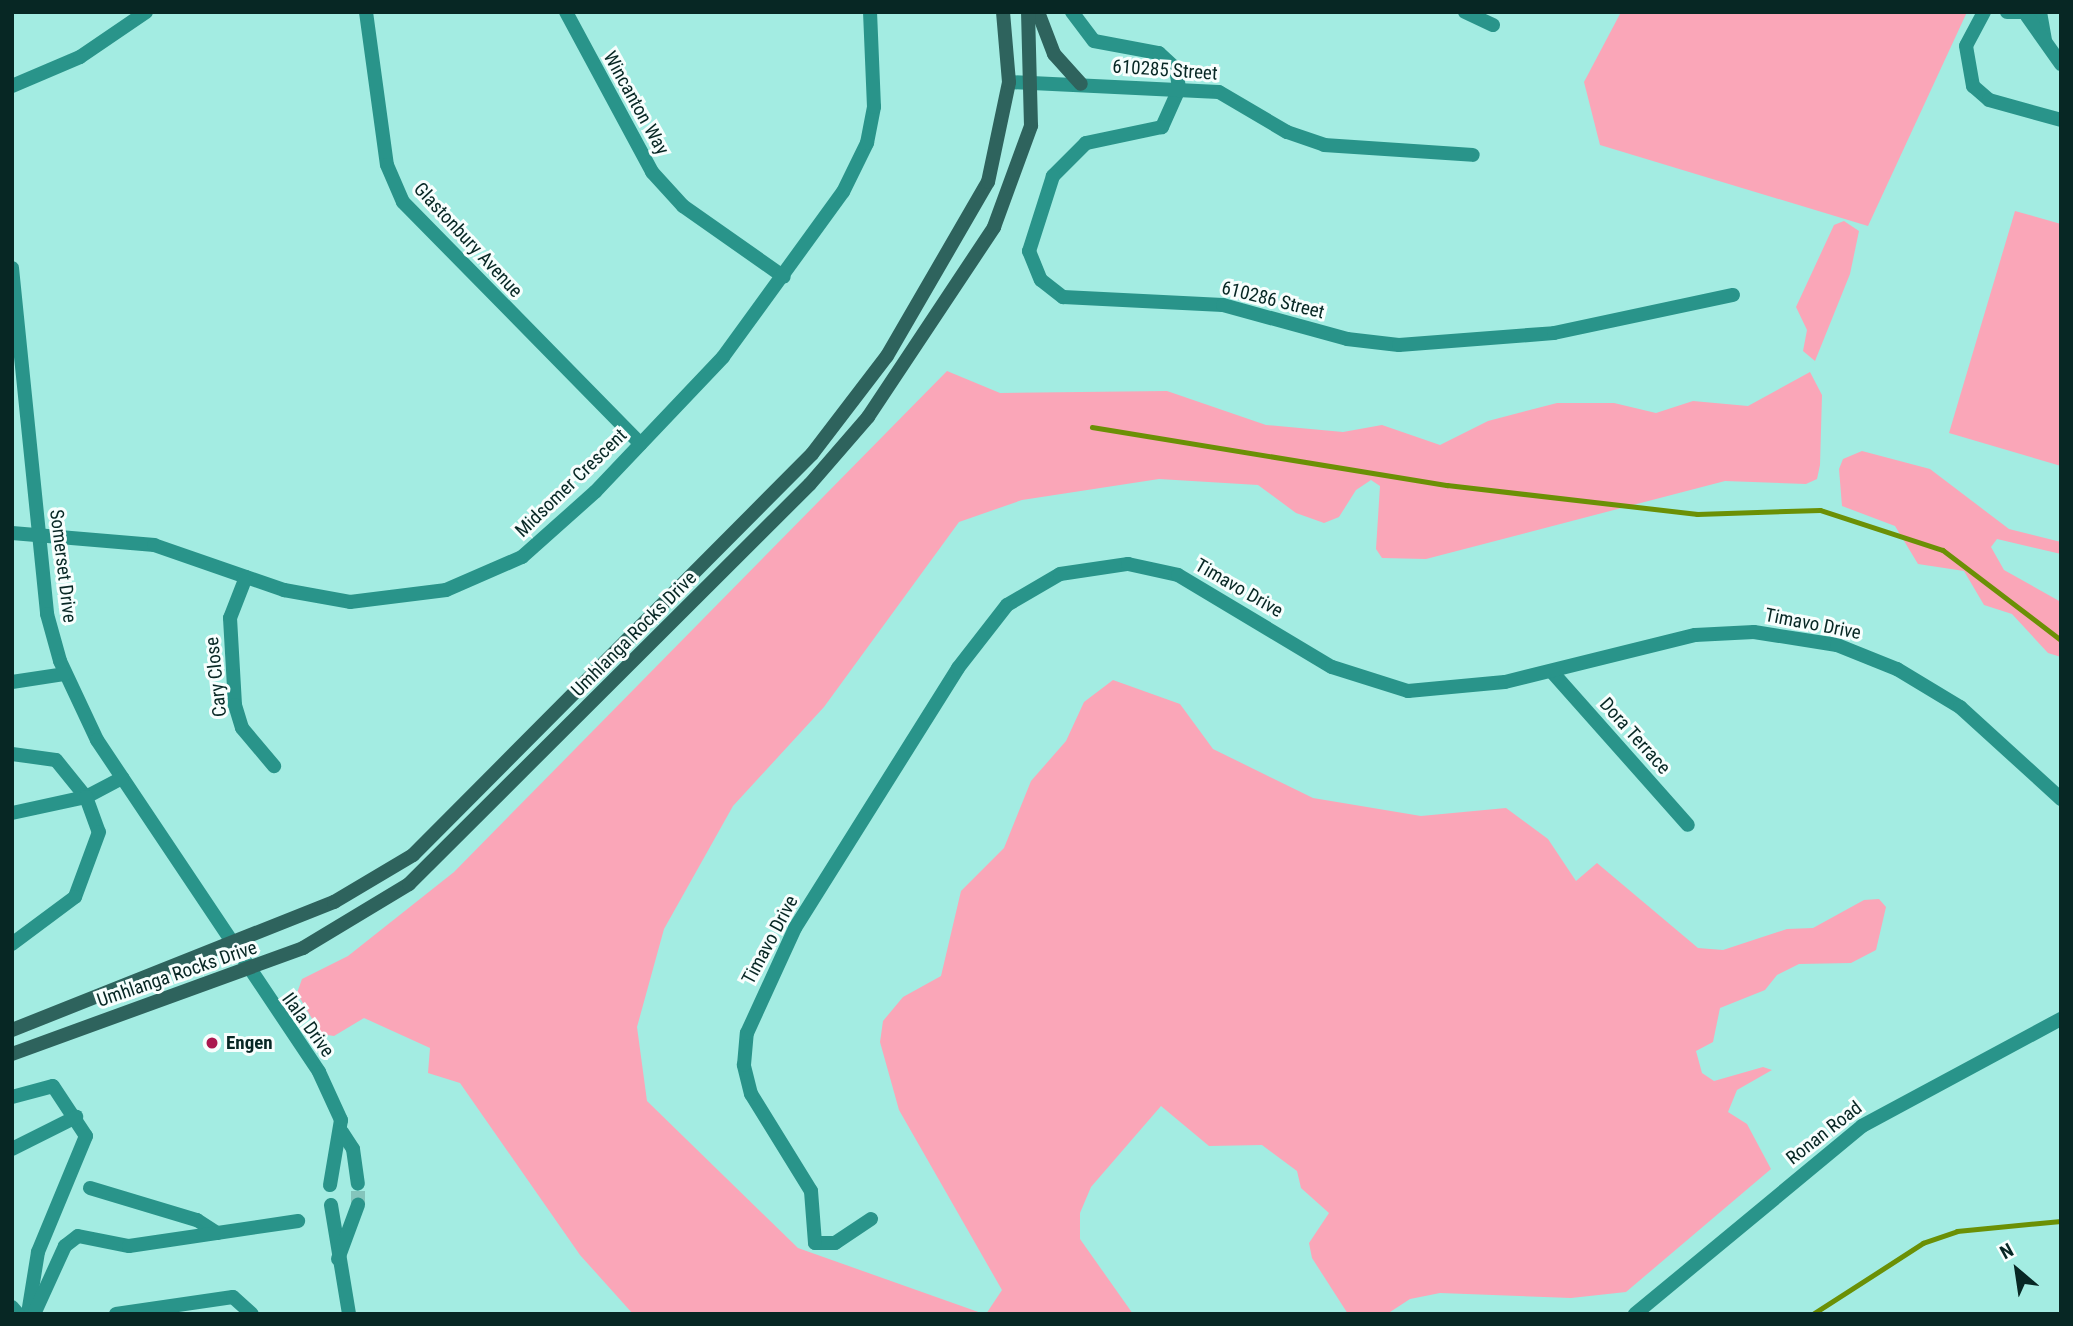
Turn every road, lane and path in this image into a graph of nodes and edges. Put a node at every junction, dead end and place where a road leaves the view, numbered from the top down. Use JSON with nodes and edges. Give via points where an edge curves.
{"nodes":[{"id":1,"x":146,"y":12,"type":"edge"},
{"id":2,"x":366,"y":12,"type":"edge"},
{"id":3,"x":566,"y":12,"type":"edge"},
{"id":4,"x":870,"y":12,"type":"edge"},
{"id":5,"x":1003,"y":12,"type":"edge"},
{"id":6,"x":1028,"y":12,"type":"edge"},
{"id":7,"x":1038,"y":12,"type":"edge"},
{"id":8,"x":1072,"y":12,"type":"edge"},
{"id":9,"x":1465,"y":12,"type":"edge"},
{"id":10,"x":1983,"y":12,"type":"edge"},
{"id":11,"x":2007,"y":12,"type":"edge"},
{"id":12,"x":2034,"y":14,"type":"edge"},
{"id":13,"x":1493,"y":24,"type":"dead end"},
{"id":14,"x":2061,"y":64,"type":"edge"},
{"id":15,"x":1009,"y":82,"type":"junction"},
{"id":16,"x":1034,"y":83,"type":"junction"},
{"id":17,"x":1081,"y":84,"type":"junction"},
{"id":18,"x":12,"y":86,"type":"edge"},
{"id":19,"x":1179,"y":89,"type":"junction"},
{"id":20,"x":2061,"y":120,"type":"edge"},
{"id":21,"x":1473,"y":155,"type":"dead end"},
{"id":22,"x":12,"y":270,"type":"edge"},
{"id":23,"x":784,"y":277,"type":"junction"},
{"id":24,"x":1733,"y":295,"type":"dead end"},
{"id":25,"x":641,"y":444,"type":"junction"},
{"id":26,"x":12,"y":533,"type":"edge"},
{"id":27,"x":39,"y":533,"type":"junction"},
{"id":28,"x":246,"y":577,"type":"junction"},
{"id":29,"x":1553,"y":673,"type":"junction"},
{"id":30,"x":65,"y":674,"type":"junction"},
{"id":31,"x":12,"y":682,"type":"edge"},
{"id":32,"x":12,"y":754,"type":"edge"},
{"id":33,"x":274,"y":766,"type":"dead end"},
{"id":34,"x":121,"y":778,"type":"junction"},
{"id":35,"x":93,"y":794,"type":"junction"},
{"id":36,"x":2061,"y":799,"type":"edge"},
{"id":37,"x":12,"y":813,"type":"edge"},
{"id":38,"x":1688,"y":825,"type":"dead end"},
{"id":39,"x":12,"y":944,"type":"edge"},
{"id":40,"x":235,"y":945,"type":"junction"},
{"id":41,"x":249,"y":971,"type":"junction"},
{"id":42,"x":2061,"y":1018,"type":"edge"},
{"id":43,"x":12,"y":1030,"type":"edge"},
{"id":44,"x":12,"y":1054,"type":"edge"},
{"id":45,"x":12,"y":1097,"type":"edge"},
{"id":46,"x":76,"y":1117,"type":"junction"},
{"id":47,"x":342,"y":1132,"type":"junction"},
{"id":48,"x":12,"y":1149,"type":"edge"},
{"id":49,"x":358,"y":1184,"type":"tunnel mouth"},
{"id":50,"x":331,"y":1185,"type":"dead end"},
{"id":51,"x":90,"y":1188,"type":"dead end"},
{"id":52,"x":331,"y":1205,"type":"dead end"},
{"id":53,"x":358,"y":1205,"type":"tunnel mouth"},
{"id":54,"x":871,"y":1219,"type":"dead end"},
{"id":55,"x":298,"y":1221,"type":"dead end"},
{"id":56,"x":217,"y":1233,"type":"junction"},
{"id":57,"x":338,"y":1259,"type":"junction"},
{"id":58,"x":12,"y":1307,"type":"edge"},
{"id":59,"x":18,"y":1314,"type":"edge"},
{"id":60,"x":28,"y":1314,"type":"edge"},
{"id":61,"x":34,"y":1314,"type":"edge"},
{"id":62,"x":116,"y":1314,"type":"edge"},
{"id":63,"x":252,"y":1314,"type":"edge"},
{"id":64,"x":349,"y":1314,"type":"edge"},
{"id":65,"x":1635,"y":1314,"type":"edge"}],
"edges":[{"from":1,"to":18,"type":"street","via":[[80,57]]},
{"from":2,"to":25,"type":"street","name":"Glastonbury Avenue","via":[[387,165],[403,202]]},
{"from":3,"to":23,"type":"street","name":"Wincanton Way","via":[[652,172],[683,205]]},
{"from":4,"to":23,"type":"street","name":"Midsomer Crescent","via":[[877,69],[867,143],[844,192]]},
{"from":5,"to":15,"type":"main road","name":"Umhlanga Rocks Drive"},
{"from":6,"to":16,"type":"main road","name":"Umhlanga Rocks Drive"},
{"from":7,"to":17,"type":"main road","via":[[1059,62]]},
{"from":8,"to":19,"type":"street","via":[[1094,41],[1159,53],[1176,69]]},
{"from":9,"to":13,"type":"street"},
{"from":10,"to":20,"type":"street","via":[[1966,46],[1973,86],[1989,100]]},
{"from":11,"to":12,"type":"street"},
{"from":12,"to":14,"type":"street","via":[[2046,44]]},
{"from":15,"to":16,"type":"street","name":"610285 Street"},
{"from":15,"to":40,"type":"main road","name":"Umhlanga Rocks Drive","via":[[996,159],[980,201],[887,356],[812,454],[438,837],[334,902]]},
{"from":16,"to":17,"type":"street","name":"610285 Street"},
{"from":16,"to":41,"type":"main road","name":"Umhlanga Rocks Drive","via":[[1028,138],[994,227],[849,443],[443,854],[346,926]]},
{"from":17,"to":19,"type":"street","name":"610285 Street"},
{"from":19,"to":21,"type":"street","name":"610285 Street","via":[[1223,93],[1287,132],[1324,145]]},
{"from":19,"to":24,"type":"street","name":"610286 Street","via":[[1162,127],[1086,143],[1060,164],[1029,251],[1041,280],[1056,293],[1077,301],[1223,305],[1347,339],[1399,345],[1554,333]]},
{"from":22,"to":27,"type":"street","name":"Somerset Drive"},
{"from":23,"to":25,"type":"street","name":"Midsomer Crescent","via":[[723,356]]},
{"from":25,"to":28,"type":"street","name":"Midsomer Crescent","via":[[542,540],[467,583],[403,599],[350,602]]},
{"from":26,"to":27,"type":"street","name":"Midsomer Crescent"},
{"from":27,"to":28,"type":"street","name":"Midsomer Crescent","via":[[168,548]]},
{"from":27,"to":30,"type":"street","name":"Somerset Drive","via":[[47,614]]},
{"from":28,"to":33,"type":"street","name":"Cary Close","via":[[230,618],[234,705],[242,728]]},
{"from":29,"to":36,"type":"street","name":"Timavo Drive","via":[[1657,642],[1726,632],[1837,645],[1940,693],[1994,732]]},
{"from":29,"to":38,"type":"street","name":"Dora Terrace"},
{"from":29,"to":54,"type":"street","name":"Timavo Drive","via":[[1452,691],[1369,683],[1211,591],[1142,565],[1075,569],[1007,606],[958,668],[795,928],[747,1033],[748,1087],[811,1191],[813,1240],[830,1244]]},
{"from":30,"to":31,"type":"street"},
{"from":30,"to":34,"type":"street","name":"Somerset Drive"},
{"from":32,"to":35,"type":"street","via":[[56,760]]},
{"from":34,"to":35,"type":"street"},
{"from":34,"to":40,"type":"street","name":"Somerset Drive"},
{"from":35,"to":37,"type":"street"},
{"from":35,"to":39,"type":"street","via":[[99,832],[82,885],[60,912]]},
{"from":40,"to":41,"type":"street","name":"Ilala Drive"},
{"from":40,"to":43,"type":"main road","name":"Umhlanga Rocks Drive"},
{"from":41,"to":44,"type":"main road","name":"Umhlanga Rocks Drive"},
{"from":41,"to":47,"type":"street","name":"Ilala Drive","via":[[319,1072]]},
{"from":42,"to":65,"type":"street","name":"Ronan Road","via":[[1862,1126]]},
{"from":45,"to":46,"type":"street","via":[[53,1086]]},
{"from":46,"to":48,"type":"street"},
{"from":46,"to":60,"type":"street","via":[[85,1142],[38,1252]]},
{"from":47,"to":49,"type":"street","name":"Ilala Drive","via":[[353,1149]]},
{"from":47,"to":50,"type":"street"},
{"from":51,"to":56,"type":"street","via":[[197,1220]]},
{"from":52,"to":57,"type":"street"},
{"from":53,"to":57,"type":"street"},
{"from":55,"to":56,"type":"street"},
{"from":56,"to":61,"type":"street","via":[[129,1246],[78,1236],[65,1246]]},
{"from":57,"to":64,"type":"street"},
{"from":58,"to":59,"type":"street"},
{"from":62,"to":63,"type":"street","via":[[233,1297]]}]}
